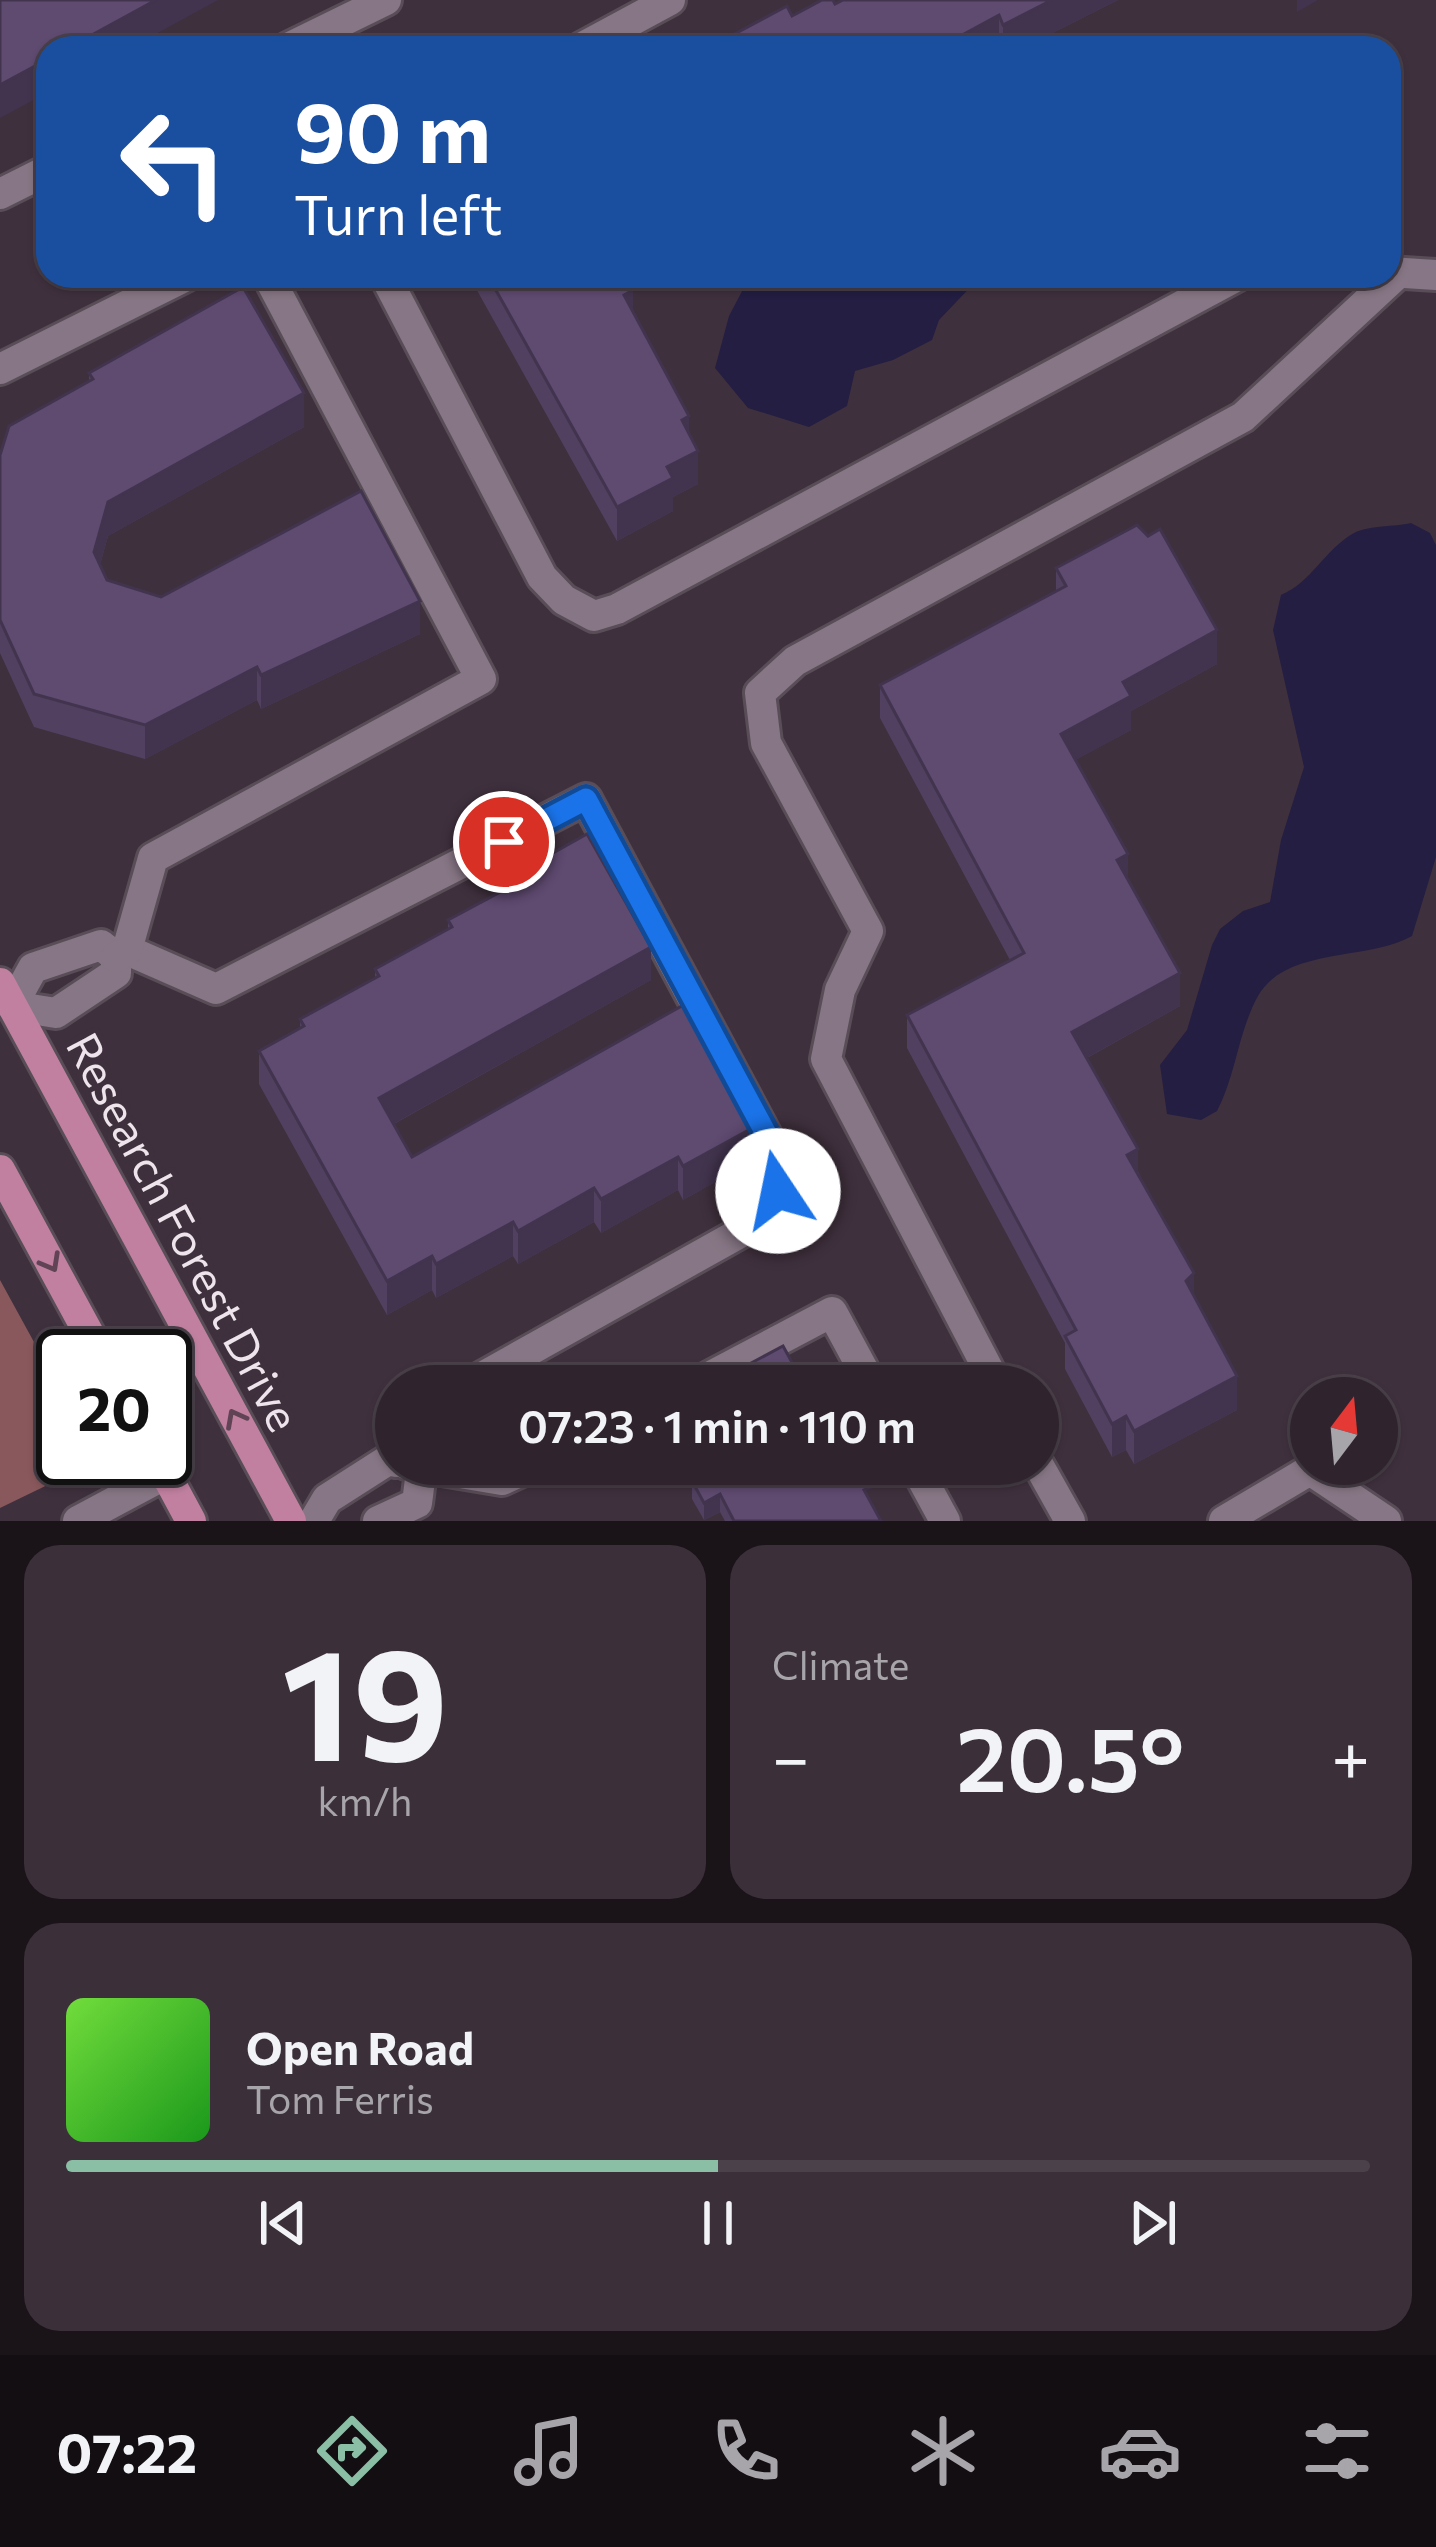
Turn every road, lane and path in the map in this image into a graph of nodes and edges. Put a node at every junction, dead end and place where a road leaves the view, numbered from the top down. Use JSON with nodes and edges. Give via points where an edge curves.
{"nodes":[{"id":1,"x":386,"y":0,"type":"edge"},
{"id":2,"x":670,"y":0,"type":"edge"},
{"id":3,"x":313,"y":36,"type":"edge"},
{"id":4,"x":603,"y":36,"type":"edge"},
{"id":5,"x":36,"y":176,"type":"edge"},
{"id":6,"x":0,"y":194,"type":"edge"},
{"id":7,"x":1401,"y":274,"type":"edge"},
{"id":8,"x":1436,"y":275,"type":"edge"},
{"id":9,"x":162,"y":288,"type":"edge"},
{"id":10,"x":274,"y":288,"type":"edge"},
{"id":11,"x":391,"y":288,"type":"edge"},
{"id":12,"x":1215,"y":288,"type":"edge"},
{"id":13,"x":1377,"y":288,"type":"edge"},
{"id":14,"x":0,"y":369,"type":"edge"},
{"id":15,"x":122,"y":953,"type":"junction"},
{"id":16,"x":4,"y":1007,"type":"edge"},
{"id":17,"x":0,"y":1170,"type":"edge"},
{"id":18,"x":86,"y":1329,"type":"edge"},
{"id":19,"x":504,"y":1365,"type":"edge"},
{"id":20,"x":732,"y":1365,"type":"edge"},
{"id":21,"x":861,"y":1365,"type":"edge"},
{"id":22,"x":986,"y":1365,"type":"edge"},
{"id":23,"x":375,"y":1468,"type":"edge"},
{"id":24,"x":132,"y":1485,"type":"edge"},
{"id":25,"x":171,"y":1485,"type":"edge"},
{"id":26,"x":415,"y":1485,"type":"edge"},
{"id":27,"x":925,"y":1485,"type":"edge"},
{"id":28,"x":1050,"y":1485,"type":"edge"},
{"id":29,"x":78,"y":1521,"type":"edge"},
{"id":30,"x":191,"y":1521,"type":"edge"},
{"id":31,"x":291,"y":1521,"type":"edge"},
{"id":32,"x":314,"y":1521,"type":"edge"},
{"id":33,"x":378,"y":1521,"type":"edge"},
{"id":34,"x":945,"y":1521,"type":"edge"},
{"id":35,"x":1070,"y":1521,"type":"edge"},
{"id":36,"x":1224,"y":1521,"type":"edge"},
{"id":37,"x":1386,"y":1521,"type":"edge"}],
"edges":[{"from":1,"to":3,"type":"lane"},
{"from":2,"to":4,"type":"lane"},
{"from":5,"to":6,"type":"lane"},
{"from":7,"to":8,"type":"lane"},
{"from":9,"to":14,"type":"lane"},
{"from":10,"to":15,"type":"lane","via":[[481,679],[153,858]]},
{"from":11,"to":12,"type":"lane","via":[[542,577],[594,616]]},
{"from":13,"to":22,"type":"lane","via":[[1243,417],[795,661],[760,693],[766,743],[868,932],[840,990],[826,1059]]},
{"from":15,"to":16,"type":"lane","via":[[101,945],[33,968]]},
{"from":15,"to":16,"type":"lane","via":[[116,973],[56,1012]]},
{"from":15,"to":19,"type":"lane","via":[[216,989],[586,799],[784,1167],[772,1215]]},
{"from":31,"to":16,"type":"main road","name":"Research Forest Drive","one_way":true,"via":[[32,1043]]},
{"from":17,"to":18,"type":"main road","one_way":true},
{"from":20,"to":21,"type":"lane","via":[[832,1312]]},
{"from":23,"to":32,"type":"lane","via":[[327,1499]]},
{"from":24,"to":29,"type":"lane"},
{"from":25,"to":30,"type":"main road"},
{"from":26,"to":33,"type":"lane","via":[[418,1503]]},
{"from":27,"to":34,"type":"lane"},
{"from":28,"to":35,"type":"lane"},
{"from":36,"to":37,"type":"lane","via":[[1310,1471]]}]}
